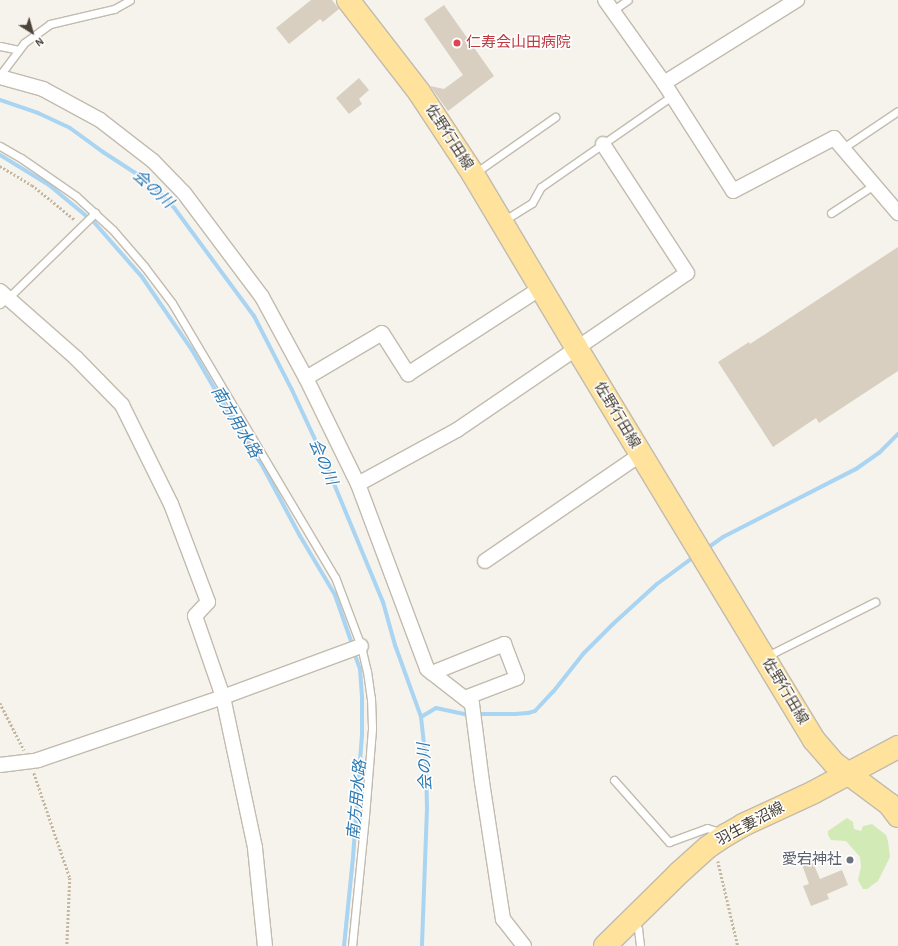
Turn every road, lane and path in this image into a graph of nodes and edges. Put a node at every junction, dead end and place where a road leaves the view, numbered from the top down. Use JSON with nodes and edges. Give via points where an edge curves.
{"nodes":[{"id":1,"x":130,"y":0,"type":"edge"},
{"id":2,"x":348,"y":0,"type":"edge"},
{"id":3,"x":628,"y":0,"type":"edge"},
{"id":4,"x":797,"y":0,"type":"edge"},
{"id":5,"x":609,"y":5,"type":"edge"},
{"id":6,"x":0,"y":46,"type":"edge"},
{"id":7,"x":19,"y":50,"type":"junction"},
{"id":8,"x":0,"y":76,"type":"edge"},
{"id":9,"x":664,"y":83,"type":"junction"},
{"id":10,"x":672,"y":96,"type":"junction"},
{"id":11,"x":898,"y":110,"type":"edge"},
{"id":12,"x":555,"y":117,"type":"dead end"},
{"id":13,"x":603,"y":144,"type":"junction"},
{"id":14,"x":0,"y":146,"type":"edge"},
{"id":15,"x":843,"y":148,"type":"junction"},
{"id":16,"x":0,"y":166,"type":"edge"},
{"id":17,"x":473,"y":174,"type":"junction"},
{"id":18,"x":874,"y":185,"type":"junction"},
{"id":19,"x":95,"y":213,"type":"junction"},
{"id":20,"x":831,"y":213,"type":"dead end"},
{"id":21,"x":898,"y":213,"type":"edge"},
{"id":22,"x":502,"y":222,"type":"junction"},
{"id":23,"x":82,"y":226,"type":"junction"},
{"id":24,"x":541,"y":288,"type":"junction"},
{"id":25,"x":3,"y":298,"type":"edge"},
{"id":26,"x":576,"y":347,"type":"junction"},
{"id":27,"x":306,"y":378,"type":"junction"},
{"id":28,"x":641,"y":454,"type":"junction"},
{"id":29,"x":358,"y":484,"type":"junction"},
{"id":30,"x":485,"y":561,"type":"dead end"},
{"id":31,"x":875,"y":602,"type":"dead end"},
{"id":32,"x":361,"y":646,"type":"junction"},
{"id":33,"x":765,"y":657,"type":"junction"},
{"id":34,"x":432,"y":673,"type":"junction"},
{"id":35,"x":223,"y":697,"type":"junction"},
{"id":36,"x":464,"y":698,"type":"junction"},
{"id":37,"x":0,"y":703,"type":"edge"},
{"id":38,"x":898,"y":747,"type":"edge"},
{"id":39,"x":30,"y":761,"type":"junction"},
{"id":40,"x":0,"y":765,"type":"edge"},
{"id":41,"x":848,"y":773,"type":"junction"},
{"id":42,"x":614,"y":780,"type":"dead end"},
{"id":43,"x":898,"y":816,"type":"edge"},
{"id":44,"x":717,"y":841,"type":"junction"},
{"id":45,"x":630,"y":921,"type":"junction"},
{"id":46,"x":67,"y":946,"type":"edge"},
{"id":47,"x":265,"y":946,"type":"edge"},
{"id":48,"x":352,"y":946,"type":"edge"},
{"id":49,"x":524,"y":946,"type":"edge"},
{"id":50,"x":605,"y":946,"type":"edge"},
{"id":51,"x":640,"y":946,"type":"edge"},
{"id":52,"x":738,"y":946,"type":"edge"}],
"edges":[{"from":1,"to":7,"type":"lane","via":[[114,9],[50,24],[24,43]]},
{"from":2,"to":17,"type":"main road","name":"佐野行田線","via":[[419,92]]},
{"from":3,"to":5,"type":"lane"},
{"from":4,"to":9,"type":"street"},
{"from":5,"to":9,"type":"street"},
{"from":6,"to":7,"type":"lane"},
{"from":7,"to":8,"type":"lane"},
{"from":8,"to":27,"type":"street","via":[[43,89],[100,120],[153,161],[184,193],[262,297]]},
{"from":9,"to":10,"type":"street"},
{"from":10,"to":13,"type":"lane"},
{"from":10,"to":15,"type":"street","via":[[733,191],[834,138]]},
{"from":11,"to":15,"type":"lane"},
{"from":12,"to":17,"type":"lane"},
{"from":13,"to":22,"type":"lane","via":[[541,187],[532,203]]},
{"from":13,"to":26,"type":"street","via":[[687,273]]},
{"from":14,"to":19,"type":"lane","via":[[57,182]]},
{"from":15,"to":18,"type":"street"},
{"from":16,"to":23,"type":"path","via":[[32,185]]},
{"from":17,"to":22,"type":"main road","name":"佐野行田線"},
{"from":18,"to":20,"type":"lane"},
{"from":18,"to":21,"type":"street"},
{"from":19,"to":23,"type":"lane"},
{"from":19,"to":32,"type":"lane","via":[[144,266],[172,303],[332,571]]},
{"from":22,"to":24,"type":"main road","name":"佐野行田線"},
{"from":23,"to":25,"type":"lane"},
{"from":24,"to":26,"type":"main road","name":"佐野行田線"},
{"from":24,"to":27,"type":"street","via":[[408,374],[382,333]]},
{"from":25,"to":35,"type":"street","via":[[76,358],[122,405],[171,504],[208,602],[195,616]]},
{"from":26,"to":28,"type":"main road","name":"佐野行田線"},
{"from":26,"to":29,"type":"street","via":[[457,430]]},
{"from":27,"to":29,"type":"street"},
{"from":28,"to":30,"type":"street"},
{"from":28,"to":33,"type":"main road","name":"佐野行田線"},
{"from":29,"to":34,"type":"street","via":[[427,669]]},
{"from":31,"to":33,"type":"lane"},
{"from":32,"to":35,"type":"street"},
{"from":32,"to":48,"type":"lane","via":[[371,698],[372,729]]},
{"from":33,"to":41,"type":"main road","name":"佐野行田線","via":[[824,754]]},
{"from":34,"to":36,"type":"street"},
{"from":34,"to":36,"type":"street","via":[[504,644],[517,678]]},
{"from":35,"to":39,"type":"street"},
{"from":35,"to":47,"type":"street","via":[[255,848]]},
{"from":36,"to":49,"type":"street","via":[[472,704],[503,919]]},
{"from":37,"to":39,"type":"path"},
{"from":38,"to":41,"type":"main road","name":"羽生妻沼線"},
{"from":39,"to":40,"type":"street"},
{"from":39,"to":46,"type":"path","via":[[70,878]]},
{"from":41,"to":43,"type":"main road","name":"佐野行田線","via":[[890,804]]},
{"from":41,"to":44,"type":"main road","name":"羽生妻沼線","via":[[743,825]]},
{"from":42,"to":44,"type":"lane","via":[[669,842],[706,828]]},
{"from":44,"to":45,"type":"main road","name":"羽生妻沼線"},
{"from":44,"to":52,"type":"path","via":[[718,861]]},
{"from":45,"to":50,"type":"main road","name":"羽生妻沼線"},
{"from":45,"to":51,"type":"lane","via":[[638,928]]}]}
